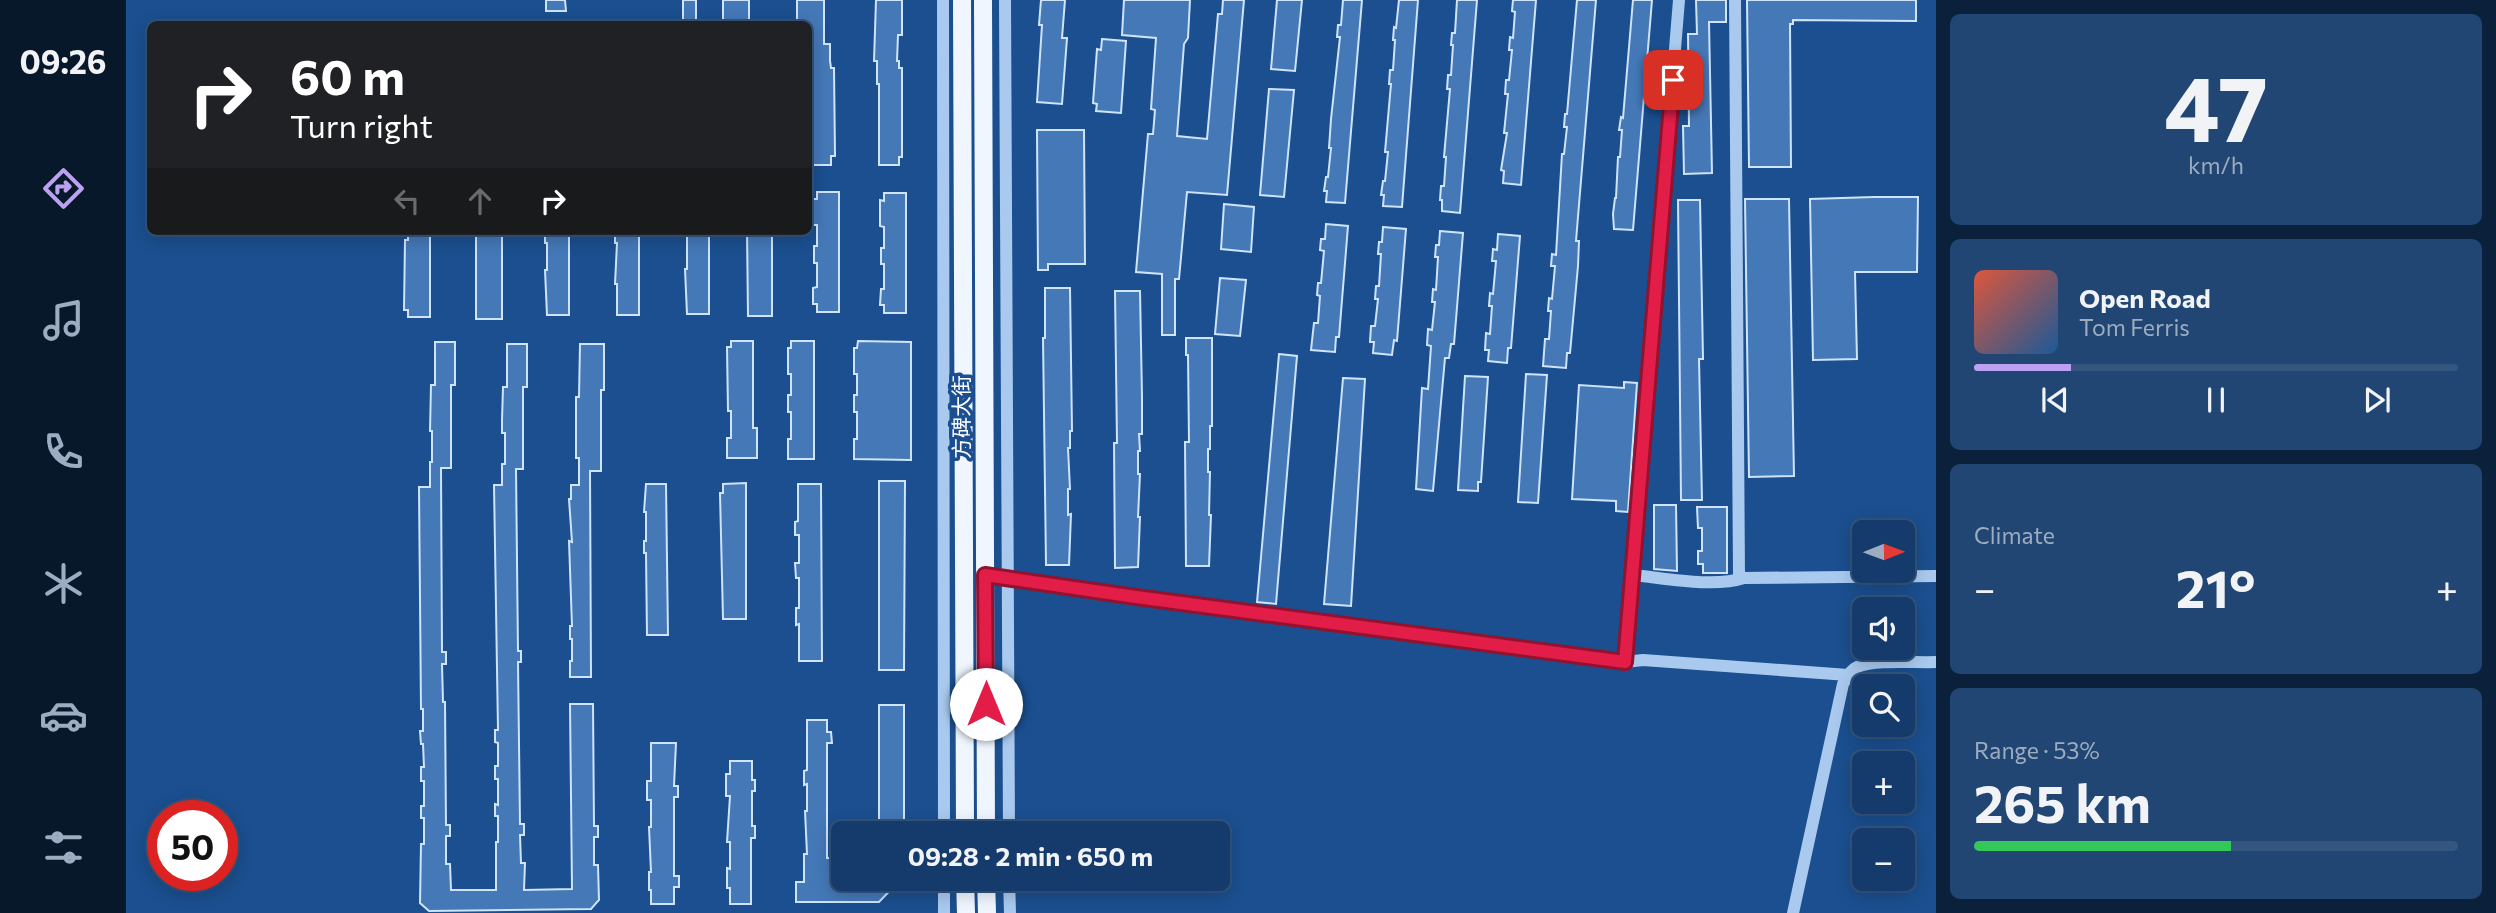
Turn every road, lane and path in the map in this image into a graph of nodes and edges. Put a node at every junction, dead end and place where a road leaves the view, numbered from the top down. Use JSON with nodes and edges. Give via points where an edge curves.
{"nodes":[{"id":1,"x":943,"y":0,"type":"edge"},
{"id":2,"x":962,"y":0,"type":"edge"},
{"id":3,"x":983,"y":0,"type":"edge"},
{"id":4,"x":1005,"y":0,"type":"edge"},
{"id":5,"x":1679,"y":0,"type":"edge"},
{"id":6,"x":1735,"y":0,"type":"edge"},
{"id":7,"x":985,"y":575,"type":"junction"},
{"id":8,"x":1633,"y":575,"type":"junction"},
{"id":9,"x":1936,"y":576,"type":"edge"},
{"id":10,"x":1008,"y":578,"type":"junction"},
{"id":11,"x":1744,"y":578,"type":"junction"},
{"id":12,"x":1625,"y":662,"type":"junction"},
{"id":13,"x":1936,"y":662,"type":"edge"},
{"id":14,"x":1848,"y":675,"type":"junction"},
{"id":15,"x":944,"y":821,"type":"edge"},
{"id":16,"x":965,"y":821,"type":"edge"},
{"id":17,"x":986,"y":821,"type":"edge"},
{"id":18,"x":1009,"y":821,"type":"edge"},
{"id":19,"x":944,"y":891,"type":"edge"},
{"id":20,"x":965,"y":891,"type":"edge"},
{"id":21,"x":986,"y":891,"type":"edge"},
{"id":22,"x":1009,"y":891,"type":"edge"},
{"id":23,"x":944,"y":913,"type":"edge"},
{"id":24,"x":965,"y":913,"type":"edge"},
{"id":25,"x":987,"y":913,"type":"edge"},
{"id":26,"x":1010,"y":913,"type":"edge"},
{"id":27,"x":1793,"y":913,"type":"edge"}],
"edges":[{"from":1,"to":15,"type":"street"},
{"from":2,"to":16,"type":"main road","name":"方碑大街"},
{"from":3,"to":7,"type":"main road","name":"方碑大街"},
{"from":4,"to":10,"type":"street"},
{"from":5,"to":8,"type":"street"},
{"from":6,"to":11,"type":"street","via":[[1737,564]]},
{"from":7,"to":10,"type":"street"},
{"from":7,"to":17,"type":"main road","name":"方碑大街"},
{"from":8,"to":11,"type":"street","via":[[1718,582]]},
{"from":8,"to":12,"type":"street"},
{"from":9,"to":11,"type":"street"},
{"from":10,"to":12,"type":"street"},
{"from":10,"to":18,"type":"street"},
{"from":12,"to":14,"type":"street"},
{"from":13,"to":14,"type":"street","via":[[1870,664]]},
{"from":14,"to":27,"type":"street"},
{"from":19,"to":23,"type":"street"},
{"from":20,"to":24,"type":"main road"},
{"from":21,"to":25,"type":"main road"},
{"from":22,"to":26,"type":"street"}]}
